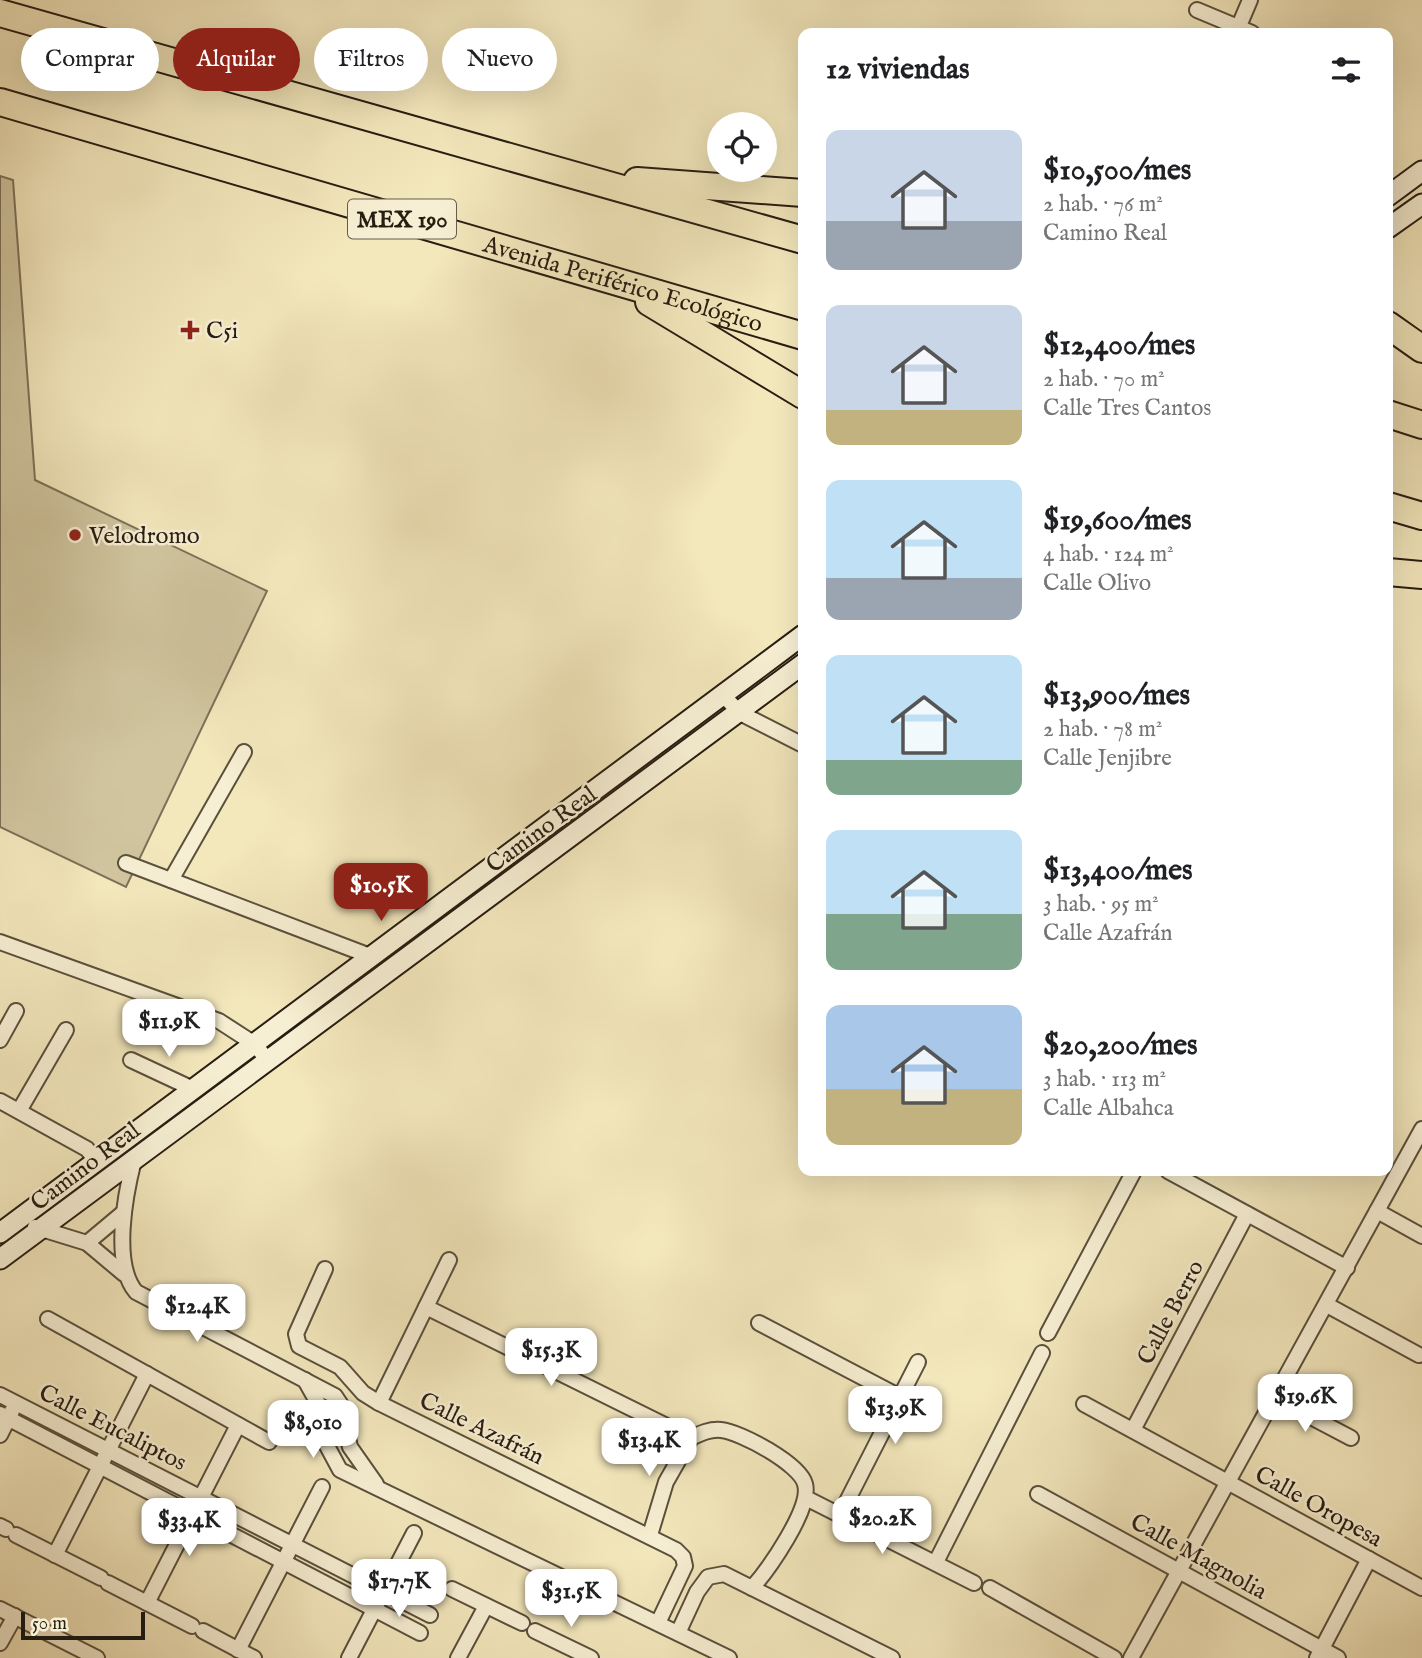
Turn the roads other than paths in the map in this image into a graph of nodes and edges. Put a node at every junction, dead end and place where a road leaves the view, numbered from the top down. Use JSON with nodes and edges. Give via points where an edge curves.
{"nodes":[{"id":1,"x":1250,"y":0,"type":"edge"},
{"id":2,"x":1197,"y":10,"type":"dead end"},
{"id":3,"x":0,"y":13,"type":"edge"},
{"id":4,"x":1241,"y":28,"type":"edge"},
{"id":5,"x":1246,"y":28,"type":"edge"},
{"id":6,"x":0,"y":102,"type":"edge"},
{"id":7,"x":1422,"y":171,"type":"edge"},
{"id":8,"x":589,"y":178,"type":"junction"},
{"id":9,"x":1393,"y":192,"type":"edge"},
{"id":10,"x":798,"y":194,"type":"edge"},
{"id":11,"x":1422,"y":204,"type":"edge"},
{"id":12,"x":1393,"y":224,"type":"edge"},
{"id":13,"x":798,"y":239,"type":"edge"},
{"id":14,"x":621,"y":285,"type":"junction"},
{"id":15,"x":1393,"y":329,"type":"edge"},
{"id":16,"x":798,"y":335,"type":"edge"},
{"id":17,"x":1422,"y":349,"type":"edge"},
{"id":18,"x":798,"y":391,"type":"edge"},
{"id":19,"x":1393,"y":416,"type":"edge"},
{"id":20,"x":1422,"y":425,"type":"edge"},
{"id":21,"x":1393,"y":507,"type":"edge"},
{"id":22,"x":1422,"y":516,"type":"edge"},
{"id":23,"x":1393,"y":572,"type":"edge"},
{"id":24,"x":1422,"y":575,"type":"edge"},
{"id":25,"x":798,"y":639,"type":"edge"},
{"id":26,"x":798,"y":668,"type":"edge"},
{"id":27,"x":723,"y":695,"type":"junction"},
{"id":28,"x":740,"y":713,"type":"junction"},
{"id":29,"x":798,"y":742,"type":"edge"},
{"id":30,"x":244,"y":752,"type":"dead end"},
{"id":31,"x":126,"y":863,"type":"dead end"},
{"id":32,"x":171,"y":880,"type":"junction"},
{"id":33,"x":0,"y":942,"type":"edge"},
{"id":34,"x":370,"y":956,"type":"junction"},
{"id":35,"x":16,"y":1011,"type":"dead end"},
{"id":36,"x":66,"y":1030,"type":"dead end"},
{"id":37,"x":0,"y":1040,"type":"edge"},
{"id":38,"x":253,"y":1044,"type":"junction"},
{"id":39,"x":131,"y":1060,"type":"dead end"},
{"id":40,"x":268,"y":1060,"type":"junction"},
{"id":41,"x":193,"y":1089,"type":"junction"},
{"id":42,"x":0,"y":1101,"type":"edge"},
{"id":43,"x":19,"y":1111,"type":"junction"},
{"id":44,"x":1422,"y":1129,"type":"edge"},
{"id":45,"x":134,"y":1160,"type":"junction"},
{"id":46,"x":96,"y":1161,"type":"junction"},
{"id":47,"x":1131,"y":1176,"type":"edge"},
{"id":48,"x":1177,"y":1176,"type":"edge"},
{"id":49,"x":1377,"y":1211,"type":"junction"},
{"id":50,"x":124,"y":1212,"type":"junction"},
{"id":51,"x":1247,"y":1214,"type":"junction"},
{"id":52,"x":20,"y":1218,"type":"junction"},
{"id":53,"x":40,"y":1230,"type":"junction"},
{"id":54,"x":0,"y":1233,"type":"edge"},
{"id":55,"x":1422,"y":1236,"type":"edge"},
{"id":56,"x":88,"y":1243,"type":"junction"},
{"id":57,"x":0,"y":1259,"type":"edge"},
{"id":58,"x":449,"y":1260,"type":"dead end"},
{"id":59,"x":1347,"y":1268,"type":"junction"},
{"id":60,"x":324,"y":1269,"type":"dead end"},
{"id":61,"x":124,"y":1274,"type":"junction"},
{"id":62,"x":1326,"y":1305,"type":"junction"},
{"id":63,"x":426,"y":1307,"type":"junction"},
{"id":64,"x":48,"y":1319,"type":"dead end"},
{"id":65,"x":759,"y":1323,"type":"dead end"},
{"id":66,"x":1048,"y":1333,"type":"dead end"},
{"id":67,"x":1042,"y":1353,"type":"dead end"},
{"id":68,"x":1419,"y":1355,"type":"dead end"},
{"id":69,"x":918,"y":1362,"type":"dead end"},
{"id":70,"x":147,"y":1374,"type":"junction"},
{"id":71,"x":305,"y":1380,"type":"junction"},
{"id":72,"x":0,"y":1395,"type":"edge"},
{"id":73,"x":900,"y":1397,"type":"junction"},
{"id":74,"x":1275,"y":1398,"type":"junction"},
{"id":75,"x":16,"y":1403,"type":"junction"},
{"id":76,"x":379,"y":1403,"type":"junction"},
{"id":77,"x":1084,"y":1404,"type":"dead end"},
{"id":78,"x":4,"y":1416,"type":"edge"},
{"id":79,"x":238,"y":1425,"type":"junction"},
{"id":80,"x":1133,"y":1430,"type":"junction"},
{"id":81,"x":0,"y":1435,"type":"edge"},
{"id":82,"x":691,"y":1438,"type":"junction"},
{"id":83,"x":1351,"y":1438,"type":"dead end"},
{"id":84,"x":269,"y":1442,"type":"dead end"},
{"id":85,"x":108,"y":1450,"type":"junction"},
{"id":86,"x":100,"y":1466,"type":"junction"},
{"id":87,"x":1229,"y":1482,"type":"junction"},
{"id":88,"x":377,"y":1485,"type":"junction"},
{"id":89,"x":322,"y":1488,"type":"dead end"},
{"id":90,"x":1038,"y":1494,"type":"dead end"},
{"id":91,"x":201,"y":1498,"type":"junction"},
{"id":92,"x":806,"y":1498,"type":"junction"},
{"id":93,"x":192,"y":1514,"type":"junction"},
{"id":94,"x":840,"y":1516,"type":"junction"},
{"id":95,"x":7,"y":1530,"type":"edge"},
{"id":96,"x":414,"y":1533,"type":"dead end"},
{"id":97,"x":650,"y":1535,"type":"junction"},
{"id":98,"x":292,"y":1545,"type":"junction"},
{"id":99,"x":55,"y":1555,"type":"junction"},
{"id":100,"x":1369,"y":1559,"type":"junction"},
{"id":101,"x":284,"y":1562,"type":"junction"},
{"id":102,"x":936,"y":1562,"type":"junction"},
{"id":103,"x":1180,"y":1571,"type":"junction"},
{"id":104,"x":974,"y":1583,"type":"dead end"},
{"id":105,"x":676,"y":1584,"type":"junction"},
{"id":106,"x":752,"y":1588,"type":"junction"},
{"id":107,"x":990,"y":1588,"type":"dead end"},
{"id":108,"x":1422,"y":1588,"type":"edge"},
{"id":109,"x":452,"y":1589,"type":"dead end"},
{"id":110,"x":384,"y":1592,"type":"junction"},
{"id":111,"x":696,"y":1592,"type":"junction"},
{"id":112,"x":147,"y":1603,"type":"junction"},
{"id":113,"x":485,"y":1606,"type":"junction"},
{"id":114,"x":0,"y":1609,"type":"edge"},
{"id":115,"x":375,"y":1609,"type":"junction"},
{"id":116,"x":430,"y":1615,"type":"dead end"},
{"id":117,"x":15,"y":1616,"type":"junction"},
{"id":118,"x":522,"y":1623,"type":"dead end"},
{"id":119,"x":657,"y":1623,"type":"junction"},
{"id":120,"x":536,"y":1631,"type":"dead end"},
{"id":121,"x":420,"y":1633,"type":"dead end"},
{"id":122,"x":678,"y":1633,"type":"junction"},
{"id":123,"x":0,"y":1643,"type":"edge"},
{"id":124,"x":239,"y":1650,"type":"junction"},
{"id":125,"x":564,"y":1652,"type":"edge"},
{"id":126,"x":1320,"y":1654,"type":"edge"},
{"id":127,"x":94,"y":1657,"type":"edge"},
{"id":128,"x":254,"y":1658,"type":"edge"},
{"id":129,"x":349,"y":1658,"type":"edge"},
{"id":130,"x":458,"y":1658,"type":"edge"},
{"id":131,"x":590,"y":1658,"type":"edge"},
{"id":132,"x":729,"y":1658,"type":"edge"},
{"id":133,"x":892,"y":1658,"type":"edge"},
{"id":134,"x":1114,"y":1658,"type":"edge"},
{"id":135,"x":1132,"y":1658,"type":"edge"},
{"id":136,"x":1338,"y":1658,"type":"edge"}],
"edges":[{"from":1,"to":5,"type":"street"},
{"from":2,"to":4,"type":"street"},
{"from":3,"to":8,"type":"highway"},
{"from":6,"to":14,"type":"highway","name":"Avenida Periférico Ecológico","number":"MEX 190"},
{"from":7,"to":9,"type":"street"},
{"from":8,"to":10,"type":"highway"},
{"from":8,"to":13,"type":"highway"},
{"from":11,"to":12,"type":"street"},
{"from":14,"to":16,"type":"highway","name":"Avenida Periférico Ecológico","number":"MEX 190"},
{"from":14,"to":18,"type":"highway"},
{"from":15,"to":17,"type":"highway"},
{"from":19,"to":20,"type":"highway"},
{"from":21,"to":22,"type":"highway"},
{"from":23,"to":24,"type":"highway"},
{"from":25,"to":27,"type":"street","name":"Camino Real"},
{"from":26,"to":28,"type":"street","name":"Camino Real"},
{"from":27,"to":28,"type":"street"},
{"from":27,"to":34,"type":"street","name":"Camino Real"},
{"from":28,"to":29,"type":"street"},
{"from":28,"to":40,"type":"street","name":"Camino Real"},
{"from":30,"to":32,"type":"street"},
{"from":31,"to":32,"type":"street"},
{"from":32,"to":34,"type":"street"},
{"from":33,"to":38,"type":"street","via":[[219,1021]]},
{"from":34,"to":38,"type":"street","name":"Camino Real"},
{"from":35,"to":37,"type":"street"},
{"from":36,"to":43,"type":"street"},
{"from":38,"to":40,"type":"street"},
{"from":38,"to":41,"type":"street","name":"Camino Real"},
{"from":39,"to":41,"type":"street"},
{"from":40,"to":45,"type":"street","name":"Camino Real"},
{"from":41,"to":46,"type":"street","name":"Camino Real"},
{"from":42,"to":43,"type":"street"},
{"from":43,"to":46,"type":"street","via":[[87,1149]]},
{"from":44,"to":49,"type":"street"},
{"from":45,"to":50,"type":"street"},
{"from":45,"to":53,"type":"street","name":"Camino Real"},
{"from":46,"to":52,"type":"street","name":"Camino Real"},
{"from":47,"to":66,"type":"street"},
{"from":48,"to":51,"type":"street"},
{"from":49,"to":55,"type":"street"},
{"from":49,"to":59,"type":"street"},
{"from":50,"to":56,"type":"street"},
{"from":50,"to":61,"type":"street"},
{"from":51,"to":59,"type":"street"},
{"from":51,"to":80,"type":"street","name":"Calle Berro"},
{"from":52,"to":53,"type":"street"},
{"from":52,"to":54,"type":"street","name":"Camino Real"},
{"from":53,"to":56,"type":"street"},
{"from":53,"to":57,"type":"street","name":"Camino Real"},
{"from":56,"to":61,"type":"street"},
{"from":58,"to":63,"type":"street"},
{"from":59,"to":62,"type":"street"},
{"from":60,"to":76,"type":"street","name":"Calle Azafrán","via":[[296,1340],[299,1346],[340,1367]]},
{"from":61,"to":71,"type":"street","via":[[136,1292]]},
{"from":62,"to":68,"type":"street"},
{"from":62,"to":74,"type":"street"},
{"from":63,"to":76,"type":"street"},
{"from":63,"to":82,"type":"street"},
{"from":64,"to":70,"type":"street"},
{"from":65,"to":73,"type":"street"},
{"from":67,"to":102,"type":"street"},
{"from":69,"to":73,"type":"street"},
{"from":70,"to":79,"type":"street"},
{"from":70,"to":85,"type":"street"},
{"from":71,"to":88,"type":"street","via":[[339,1400],[350,1447]]},
{"from":71,"to":88,"type":"street","via":[[322,1414],[331,1458],[340,1470]]},
{"from":72,"to":75,"type":"street","name":"Calle Eucaliptos"},
{"from":73,"to":94,"type":"street"},
{"from":74,"to":83,"type":"street"},
{"from":74,"to":87,"type":"street"},
{"from":75,"to":78,"type":"street"},
{"from":75,"to":85,"type":"street","name":"Calle Eucaliptos"},
{"from":76,"to":97,"type":"street","name":"Calle Azafrán"},
{"from":77,"to":80,"type":"street","name":"Calle Oropesa"},
{"from":78,"to":81,"type":"street"},
{"from":78,"to":86,"type":"street","name":"Calle Eucaliptos"},
{"from":79,"to":84,"type":"street"},
{"from":79,"to":91,"type":"street"},
{"from":80,"to":87,"type":"street","name":"Calle Oropesa"},
{"from":82,"to":92,"type":"street","via":[[704,1431],[732,1433],[787,1461],[800,1473]]},
{"from":82,"to":97,"type":"street","via":[[666,1482]]},
{"from":85,"to":86,"type":"street"},
{"from":85,"to":91,"type":"street","name":"Calle Eucaliptos"},
{"from":86,"to":93,"type":"street","name":"Calle Eucaliptos"},
{"from":86,"to":99,"type":"street"},
{"from":87,"to":100,"type":"street","name":"Calle Oropesa"},
{"from":87,"to":103,"type":"street"},
{"from":88,"to":119,"type":"street"},
{"from":89,"to":98,"type":"street"},
{"from":90,"to":103,"type":"street","name":"Calle Magnolia"},
{"from":91,"to":93,"type":"street"},
{"from":91,"to":98,"type":"street","name":"Calle Eucaliptos"},
{"from":92,"to":94,"type":"street"},
{"from":92,"to":106,"type":"street","via":[[772,1565]]},
{"from":93,"to":101,"type":"street","name":"Calle Eucaliptos"},
{"from":93,"to":112,"type":"street"},
{"from":94,"to":102,"type":"street"},
{"from":95,"to":99,"type":"street"},
{"from":96,"to":110,"type":"street"},
{"from":97,"to":105,"type":"street","name":"Calle Azafrán","via":[[683,1557],[685,1566]]},
{"from":98,"to":101,"type":"street"},
{"from":98,"to":110,"type":"street","name":"Calle Eucaliptos"},
{"from":99,"to":112,"type":"street"},
{"from":100,"to":108,"type":"street","name":"Calle Oropesa"},
{"from":100,"to":126,"type":"street"},
{"from":101,"to":115,"type":"street","name":"Calle Eucaliptos"},
{"from":101,"to":124,"type":"street"},
{"from":102,"to":104,"type":"street"},
{"from":103,"to":126,"type":"street","name":"Calle Magnolia"},
{"from":103,"to":135,"type":"street"},
{"from":105,"to":111,"type":"street"},
{"from":105,"to":119,"type":"street"},
{"from":106,"to":111,"type":"street","via":[[715,1574]]},
{"from":106,"to":133,"type":"street"},
{"from":107,"to":134,"type":"street"},
{"from":109,"to":113,"type":"street"},
{"from":110,"to":115,"type":"street"},
{"from":110,"to":116,"type":"street","name":"Calle Eucaliptos"},
{"from":111,"to":122,"type":"street"},
{"from":112,"to":124,"type":"street"},
{"from":113,"to":118,"type":"street"},
{"from":113,"to":130,"type":"street"},
{"from":114,"to":117,"type":"street"},
{"from":115,"to":121,"type":"street","name":"Calle Eucaliptos"},
{"from":115,"to":129,"type":"street"},
{"from":117,"to":123,"type":"street"},
{"from":117,"to":127,"type":"street"},
{"from":119,"to":122,"type":"street"},
{"from":120,"to":125,"type":"street"},
{"from":122,"to":132,"type":"street"},
{"from":124,"to":128,"type":"street"},
{"from":125,"to":131,"type":"street"},
{"from":126,"to":136,"type":"street","name":"Calle Magnolia"}]}
